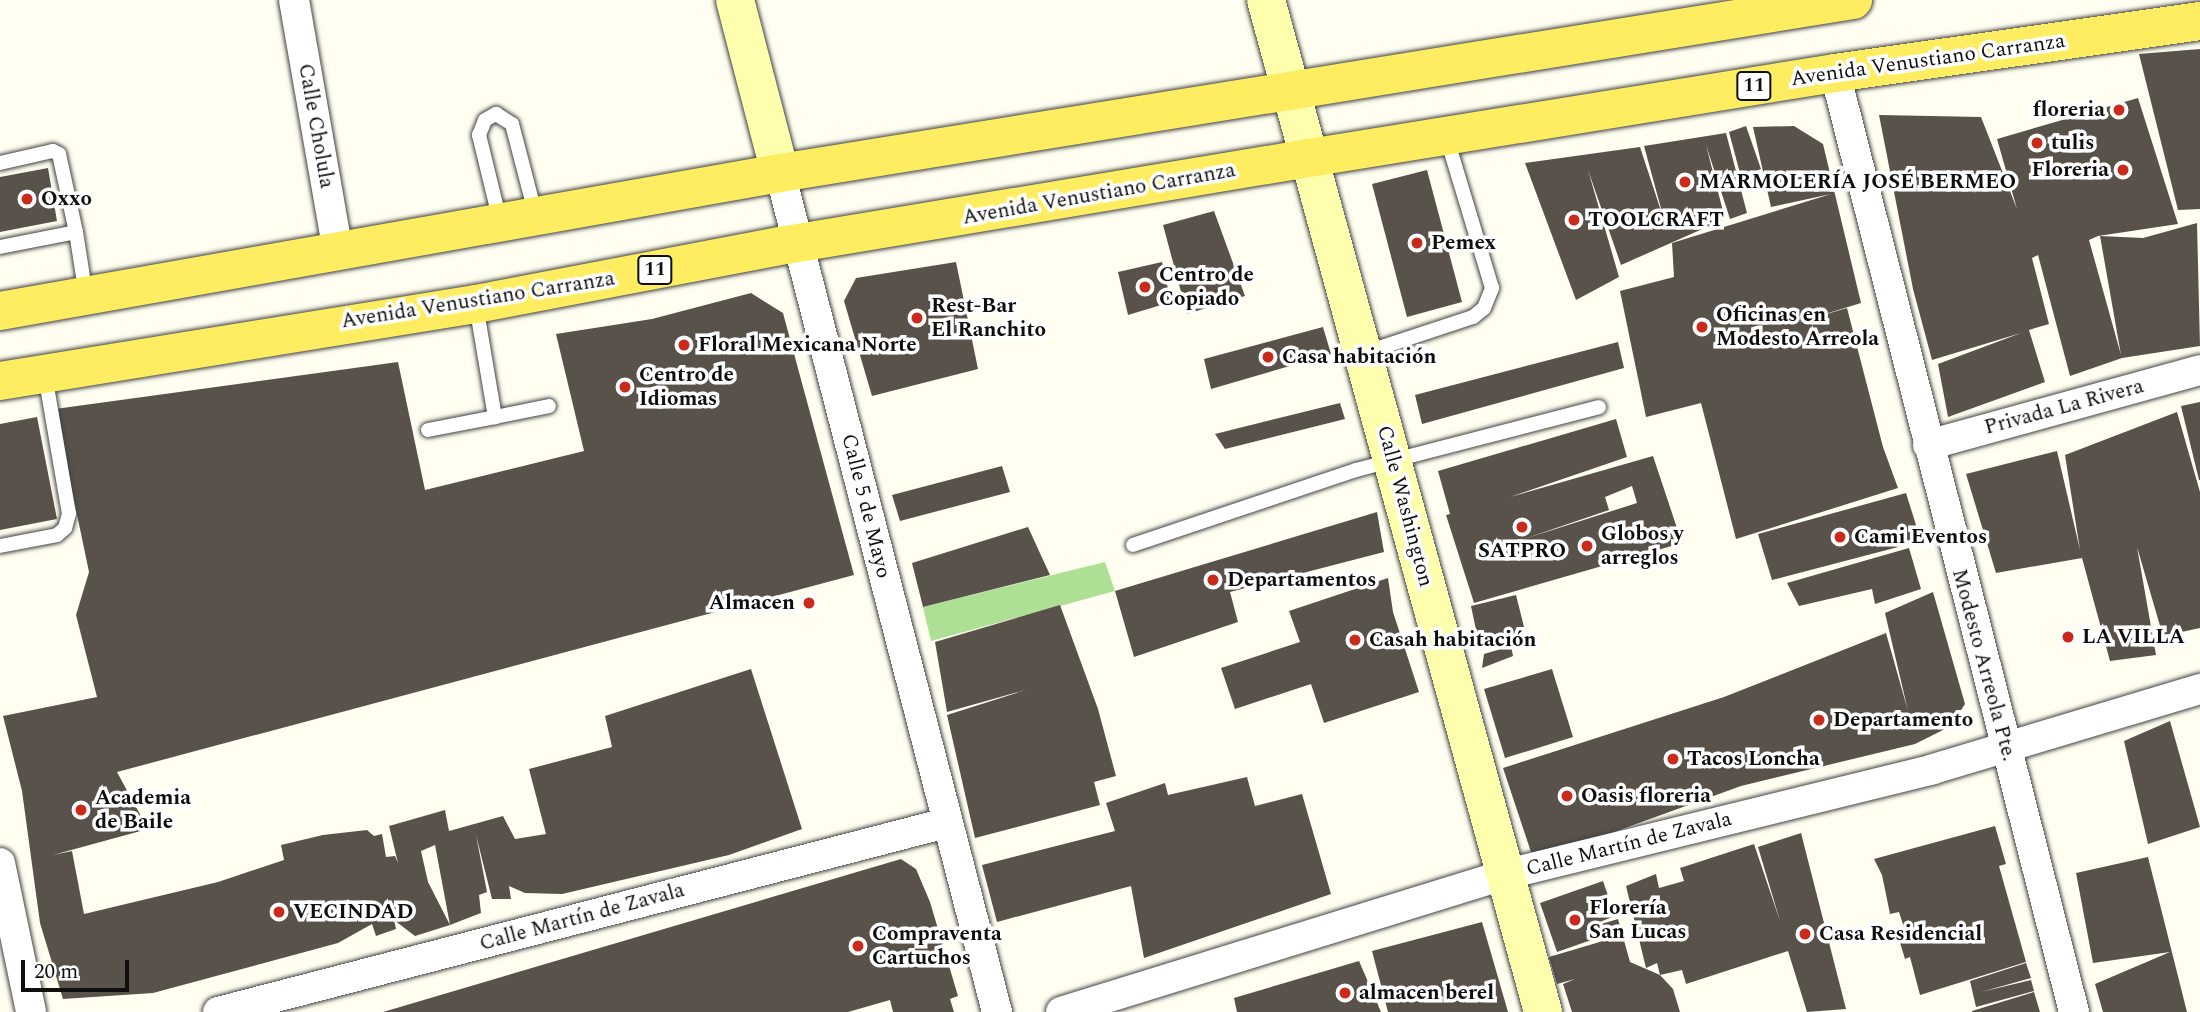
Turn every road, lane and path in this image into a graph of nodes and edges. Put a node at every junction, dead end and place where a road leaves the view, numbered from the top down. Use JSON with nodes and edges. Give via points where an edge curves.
{"nodes":[{"id":1,"x":293,"y":0,"type":"edge"},
{"id":2,"x":735,"y":0,"type":"edge"},
{"id":3,"x":1266,"y":0,"type":"edge"},
{"id":4,"x":1853,"y":0,"type":"edge"},
{"id":5,"x":1801,"y":4,"type":"edge"},
{"id":6,"x":2200,"y":21,"type":"edge"},
{"id":7,"x":1835,"y":73,"type":"junction"},
{"id":8,"x":1291,"y":92,"type":"junction"},
{"id":9,"x":1446,"y":136,"type":"junction"},
{"id":10,"x":1309,"y":158,"type":"junction"},
{"id":11,"x":0,"y":163,"type":"edge"},
{"id":12,"x":780,"y":173,"type":"junction"},
{"id":13,"x":518,"y":220,"type":"junction"},
{"id":14,"x":76,"y":232,"type":"junction"},
{"id":15,"x":800,"y":244,"type":"junction"},
{"id":16,"x":0,"y":247,"type":"edge"},
{"id":17,"x":338,"y":253,"type":"junction"},
{"id":18,"x":86,"y":297,"type":"junction"},
{"id":19,"x":476,"y":304,"type":"junction"},
{"id":20,"x":0,"y":312,"type":"edge"},
{"id":21,"x":1363,"y":353,"type":"junction"},
{"id":22,"x":2200,"y":370,"type":"edge"},
{"id":23,"x":45,"y":374,"type":"junction"},
{"id":24,"x":0,"y":381,"type":"edge"},
{"id":25,"x":548,"y":406,"type":"dead end"},
{"id":26,"x":1599,"y":407,"type":"dead end"},
{"id":27,"x":495,"y":417,"type":"junction"},
{"id":28,"x":428,"y":430,"type":"dead end"},
{"id":29,"x":1928,"y":444,"type":"junction"},
{"id":30,"x":1392,"y":460,"type":"junction"},
{"id":31,"x":1133,"y":545,"type":"dead end"},
{"id":32,"x":0,"y":546,"type":"edge"},
{"id":33,"x":2200,"y":688,"type":"edge"},
{"id":34,"x":2006,"y":746,"type":"junction"},
{"id":35,"x":946,"y":822,"type":"junction"},
{"id":36,"x":0,"y":863,"type":"edge"},
{"id":37,"x":1507,"y":874,"type":"junction"},
{"id":38,"x":31,"y":1012,"type":"edge"},
{"id":39,"x":218,"y":1012,"type":"edge"},
{"id":40,"x":997,"y":1012,"type":"edge"},
{"id":41,"x":1061,"y":1012,"type":"edge"},
{"id":42,"x":1543,"y":1012,"type":"edge"},
{"id":43,"x":2074,"y":1012,"type":"edge"}],
"edges":[{"from":1,"to":17,"type":"street","name":"Calle Cholula"},
{"from":2,"to":12,"type":"main road","name":"Calle 5 de Mayo"},
{"from":3,"to":8,"type":"main road","name":"Calle Washington"},
{"from":4,"to":5,"type":"main road"},
{"from":5,"to":8,"type":"main road"},
{"from":6,"to":7,"type":"main road","name":"Avenida Venustiano Carranza","number":"11"},
{"from":7,"to":9,"type":"main road","name":"Avenida Venustiano Carranza","number":"11"},
{"from":7,"to":29,"type":"street","name":"Modesto Arreola Pte."},
{"from":8,"to":10,"type":"main road","name":"Calle Washington"},
{"from":8,"to":12,"type":"main road"},
{"from":9,"to":10,"type":"main road","name":"Avenida Venustiano Carranza","number":"11"},
{"from":9,"to":21,"type":"lane","via":[[1492,288],[1484,308],[1473,317]]},
{"from":10,"to":15,"type":"main road","name":"Avenida Venustiano Carranza","number":"11"},
{"from":10,"to":21,"type":"main road","name":"Calle Washington"},
{"from":11,"to":14,"type":"lane","via":[[53,151],[58,154]]},
{"from":12,"to":13,"type":"main road"},
{"from":12,"to":15,"type":"street","name":"Calle 5 de Mayo"},
{"from":13,"to":13,"type":"lane","via":[[512,124],[496,114],[485,120],[479,135]]},
{"from":13,"to":17,"type":"main road"},
{"from":14,"to":16,"type":"lane"},
{"from":14,"to":18,"type":"lane"},
{"from":15,"to":19,"type":"main road","name":"Avenida Venustiano Carranza","number":"11"},
{"from":15,"to":35,"type":"street","name":"Calle 5 de Mayo"},
{"from":17,"to":18,"type":"main road"},
{"from":18,"to":20,"type":"main road"},
{"from":19,"to":23,"type":"main road","name":"Avenida Venustiano Carranza","number":"11"},
{"from":19,"to":27,"type":"lane"},
{"from":21,"to":30,"type":"main road","name":"Calle Washington"},
{"from":22,"to":29,"type":"street","name":"Privada La Rivera"},
{"from":23,"to":24,"type":"main road","name":"Avenida Venustiano Carranza","number":"11"},
{"from":23,"to":32,"type":"lane","via":[[69,514],[57,535]]},
{"from":25,"to":27,"type":"lane"},
{"from":26,"to":30,"type":"lane"},
{"from":27,"to":28,"type":"lane"},
{"from":29,"to":34,"type":"street","name":"Modesto Arreola Pte."},
{"from":30,"to":31,"type":"lane"},
{"from":30,"to":37,"type":"main road","name":"Calle Washington"},
{"from":33,"to":34,"type":"street","name":"Calle Martín de Zavala"},
{"from":34,"to":37,"type":"street","name":"Calle Martín de Zavala","via":[[1933,769]]},
{"from":34,"to":43,"type":"street","name":"Modesto Arreola Pte."},
{"from":35,"to":39,"type":"street","name":"Calle Martín de Zavala"},
{"from":35,"to":40,"type":"street","name":"Calle 5 de Mayo"},
{"from":36,"to":38,"type":"street"},
{"from":37,"to":41,"type":"street","name":"Calle Martín de Zavala"},
{"from":37,"to":42,"type":"main road","name":"Calle Washington"}]}
